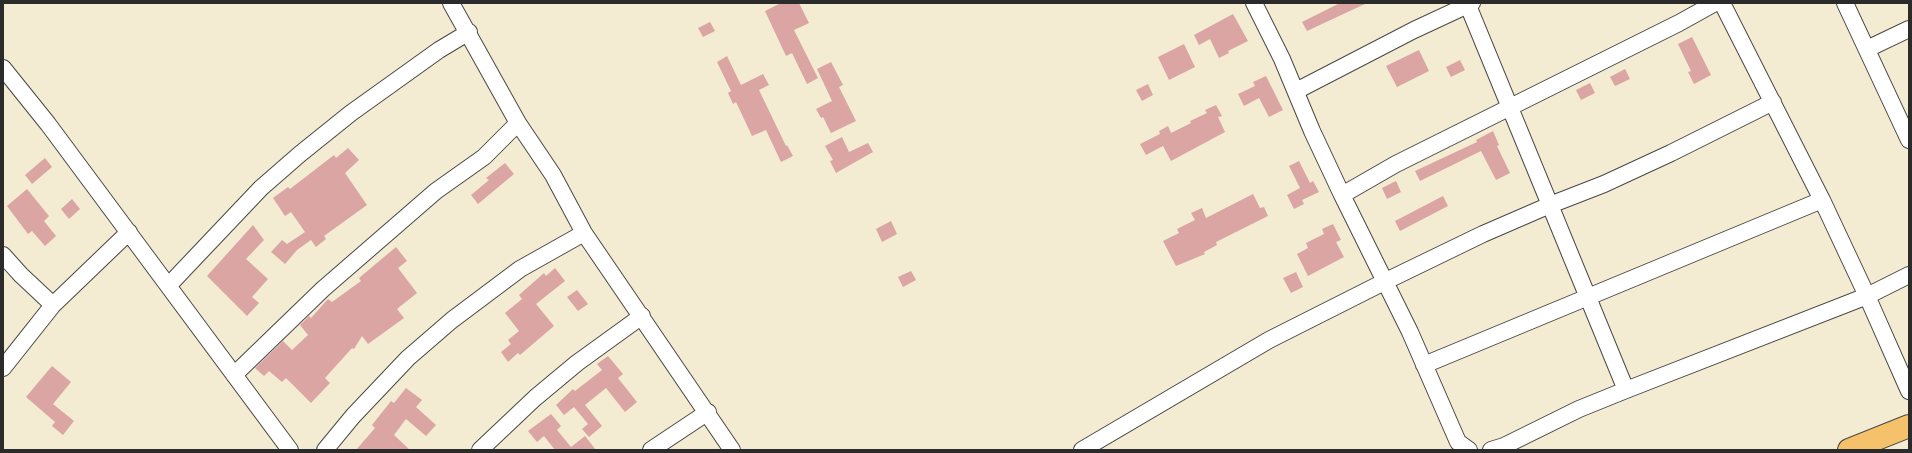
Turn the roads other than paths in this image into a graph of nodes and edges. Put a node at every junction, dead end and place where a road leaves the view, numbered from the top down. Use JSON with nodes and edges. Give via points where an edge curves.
{"nodes":[{"id":1,"x":451,"y":3,"type":"edge"},
{"id":2,"x":1254,"y":3,"type":"edge"},
{"id":3,"x":1715,"y":3,"type":"edge"},
{"id":4,"x":1722,"y":3,"type":"edge"},
{"id":5,"x":1844,"y":3,"type":"edge"},
{"id":6,"x":1469,"y":4,"type":"edge"},
{"id":7,"x":1909,"y":29,"type":"edge"},
{"id":8,"x":469,"y":32,"type":"junction"},
{"id":9,"x":1867,"y":49,"type":"junction"},
{"id":10,"x":3,"y":68,"type":"edge"},
{"id":11,"x":1296,"y":91,"type":"junction"},
{"id":12,"x":1773,"y":102,"type":"junction"},
{"id":13,"x":1510,"y":107,"type":"junction"},
{"id":14,"x":518,"y":122,"type":"junction"},
{"id":15,"x":1909,"y":140,"type":"edge"},
{"id":16,"x":1342,"y":195,"type":"junction"},
{"id":17,"x":1822,"y":200,"type":"junction"},
{"id":18,"x":1550,"y":205,"type":"junction"},
{"id":19,"x":128,"y":232,"type":"junction"},
{"id":20,"x":584,"y":233,"type":"junction"},
{"id":21,"x":3,"y":255,"type":"edge"},
{"id":22,"x":1909,"y":275,"type":"edge"},
{"id":23,"x":1386,"y":281,"type":"junction"},
{"id":24,"x":169,"y":285,"type":"junction"},
{"id":25,"x":1868,"y":296,"type":"junction"},
{"id":26,"x":1588,"y":298,"type":"junction"},
{"id":27,"x":53,"y":305,"type":"junction"},
{"id":28,"x":642,"y":316,"type":"junction"},
{"id":29,"x":1424,"y":365,"type":"junction"},
{"id":30,"x":3,"y":368,"type":"edge"},
{"id":31,"x":234,"y":375,"type":"junction"},
{"id":32,"x":1626,"y":390,"type":"junction"},
{"id":33,"x":1909,"y":391,"type":"edge"},
{"id":34,"x":708,"y":412,"type":"junction"},
{"id":35,"x":1909,"y":426,"type":"edge"},
{"id":36,"x":290,"y":450,"type":"edge"},
{"id":37,"x":325,"y":450,"type":"edge"},
{"id":38,"x":480,"y":450,"type":"edge"},
{"id":39,"x":651,"y":450,"type":"edge"},
{"id":40,"x":732,"y":450,"type":"edge"},
{"id":41,"x":1082,"y":450,"type":"edge"},
{"id":42,"x":1469,"y":450,"type":"edge"},
{"id":43,"x":1491,"y":450,"type":"edge"},
{"id":44,"x":1849,"y":450,"type":"edge"}],
"edges":[{"from":1,"to":8,"type":"street"},
{"from":2,"to":11,"type":"street"},
{"from":3,"to":13,"type":"street"},
{"from":4,"to":12,"type":"street"},
{"from":5,"to":9,"type":"street"},
{"from":6,"to":11,"type":"street"},
{"from":6,"to":13,"type":"street"},
{"from":7,"to":9,"type":"street"},
{"from":8,"to":14,"type":"street"},
{"from":8,"to":24,"type":"street","via":[[439,50],[351,113],[300,154],[261,188]]},
{"from":9,"to":15,"type":"street"},
{"from":10,"to":19,"type":"street"},
{"from":11,"to":16,"type":"street"},
{"from":12,"to":17,"type":"street"},
{"from":12,"to":18,"type":"street","via":[[1604,184]]},
{"from":13,"to":16,"type":"street","via":[[1396,164]]},
{"from":13,"to":18,"type":"street"},
{"from":14,"to":20,"type":"street","via":[[553,175]]},
{"from":14,"to":31,"type":"street","via":[[484,157],[436,191],[334,278]]},
{"from":16,"to":23,"type":"street"},
{"from":17,"to":25,"type":"street"},
{"from":17,"to":26,"type":"street"},
{"from":18,"to":23,"type":"street"},
{"from":18,"to":26,"type":"street"},
{"from":19,"to":24,"type":"street"},
{"from":19,"to":27,"type":"street"},
{"from":20,"to":28,"type":"street"},
{"from":20,"to":37,"type":"street","via":[[520,270],[452,320],[408,358]]},
{"from":21,"to":27,"type":"street"},
{"from":22,"to":25,"type":"street"},
{"from":23,"to":29,"type":"street"},
{"from":23,"to":41,"type":"street","via":[[1269,340]]},
{"from":24,"to":31,"type":"street"},
{"from":25,"to":32,"type":"street"},
{"from":25,"to":33,"type":"street"},
{"from":26,"to":29,"type":"street"},
{"from":26,"to":32,"type":"street"},
{"from":27,"to":30,"type":"street"},
{"from":28,"to":34,"type":"street"},
{"from":28,"to":38,"type":"street","via":[[577,363]]},
{"from":29,"to":42,"type":"street","via":[[1458,442]]},
{"from":31,"to":36,"type":"street"},
{"from":32,"to":43,"type":"street"},
{"from":34,"to":39,"type":"street"},
{"from":34,"to":40,"type":"street"},
{"from":35,"to":44,"type":"highway"}]}
